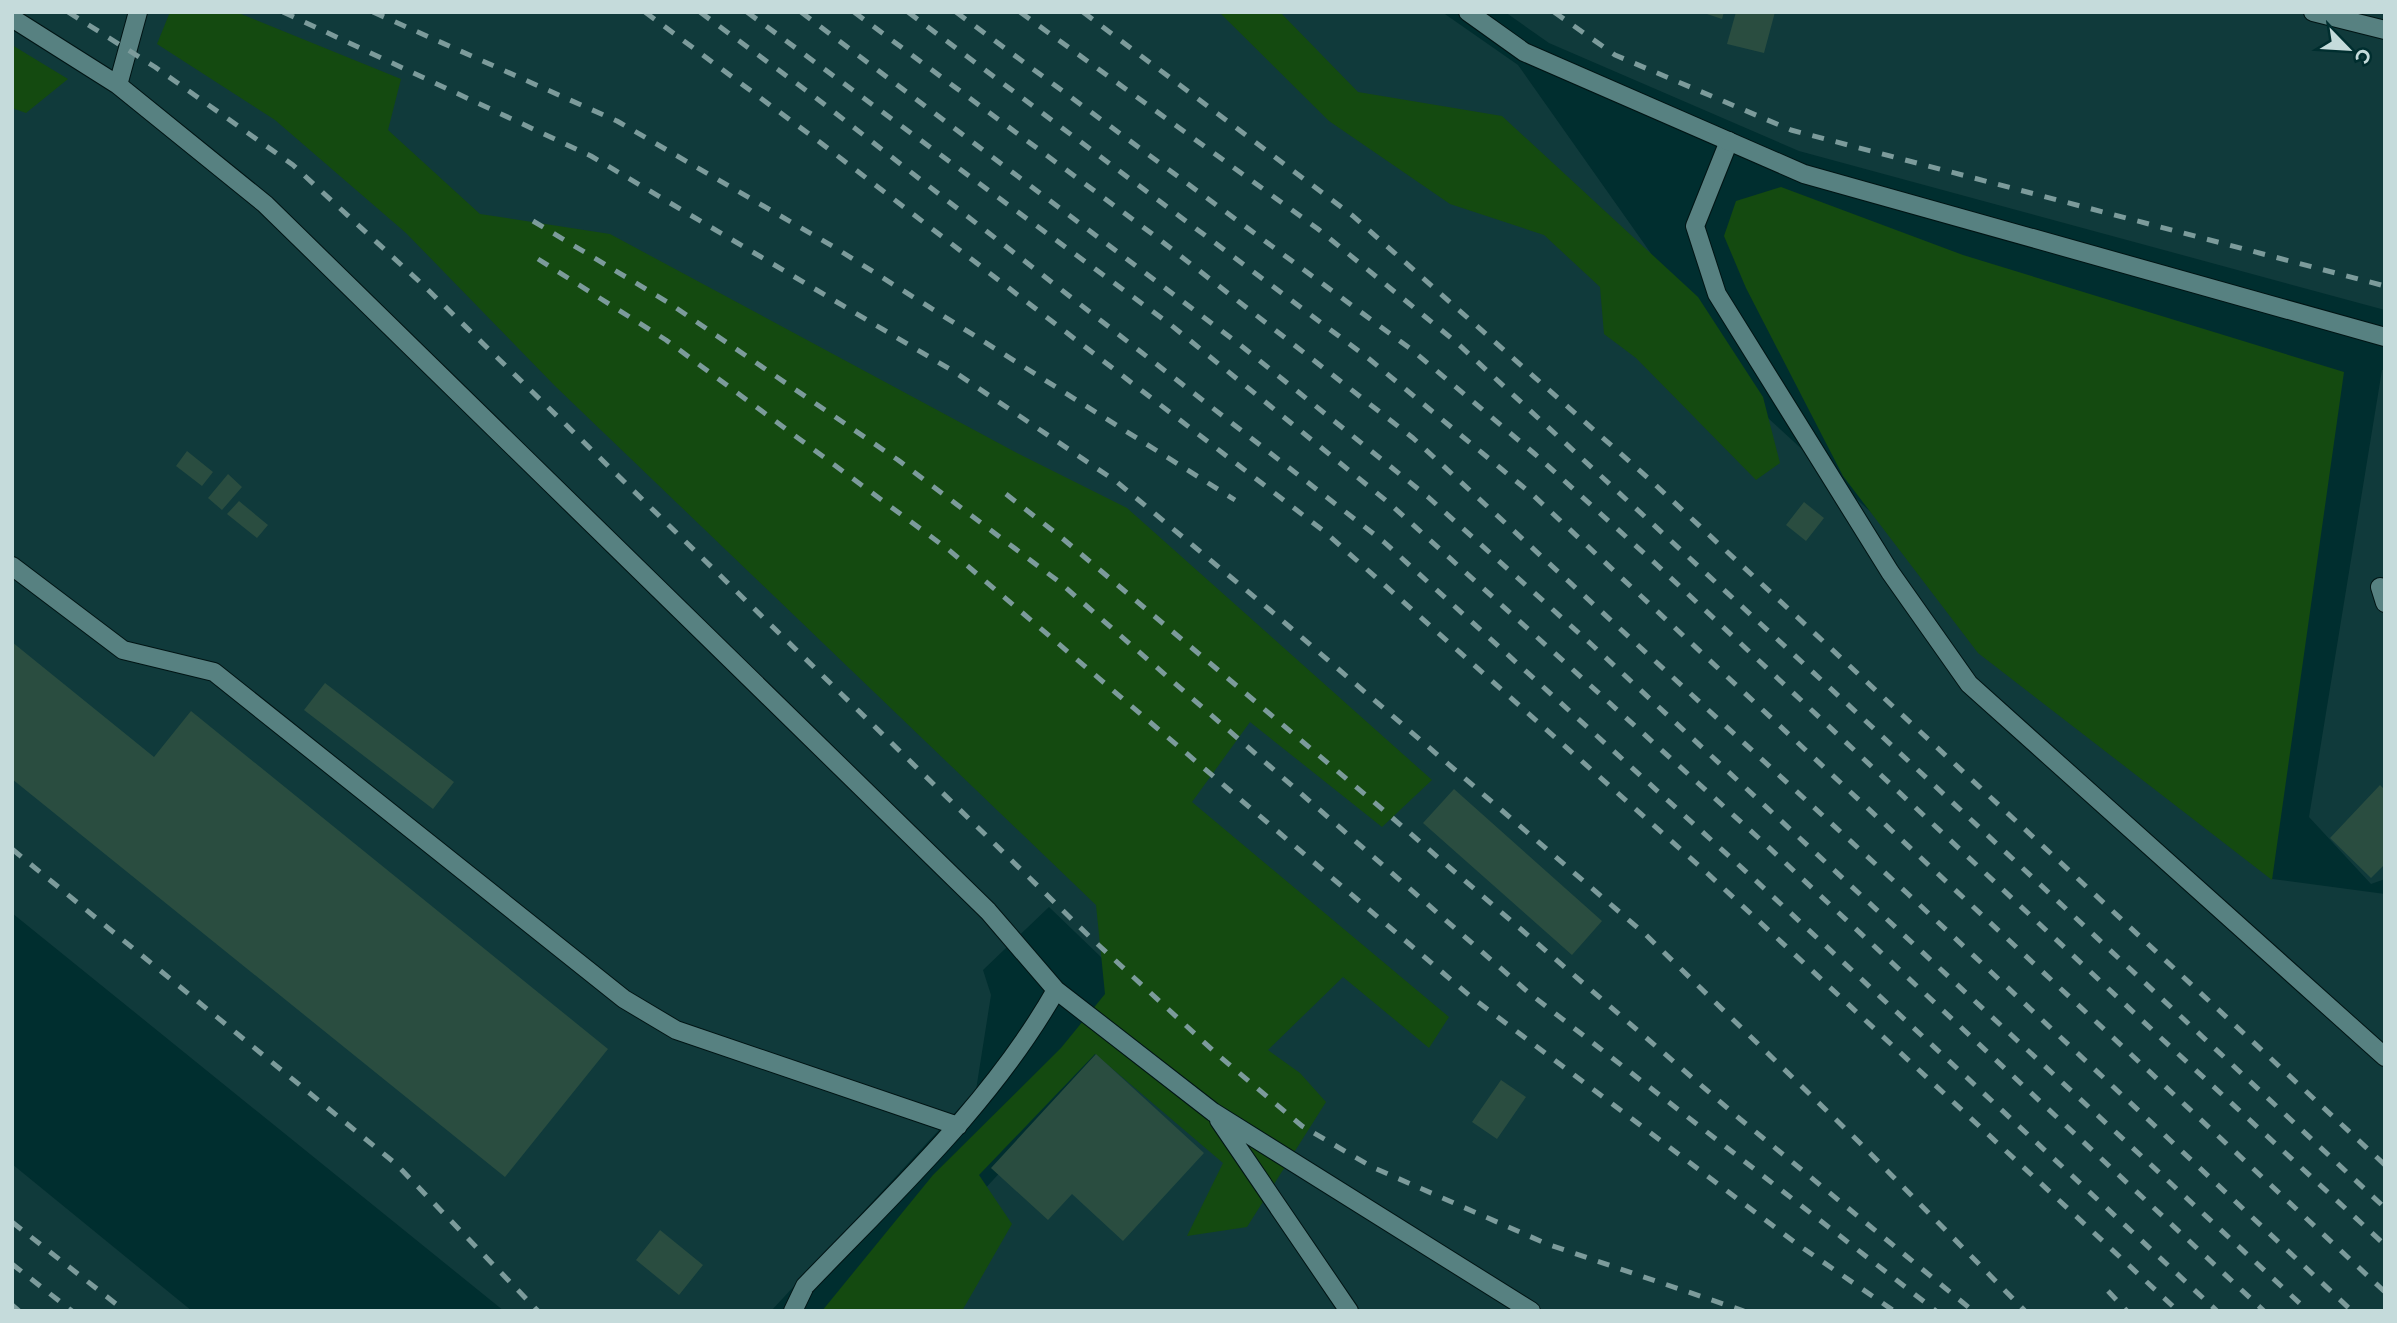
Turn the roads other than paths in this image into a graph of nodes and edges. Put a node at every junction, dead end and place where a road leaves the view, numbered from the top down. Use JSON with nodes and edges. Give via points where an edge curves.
{"nodes":[{"id":1,"x":138,"y":12,"type":"edge"},
{"id":2,"x":1468,"y":12,"type":"edge"},
{"id":3,"x":2313,"y":12,"type":"edge"},
{"id":4,"x":12,"y":18,"type":"edge"},
{"id":5,"x":2385,"y":30,"type":"edge"},
{"id":6,"x":118,"y":85,"type":"junction"},
{"id":7,"x":1729,"y":141,"type":"junction"},
{"id":8,"x":2385,"y":337,"type":"edge"},
{"id":9,"x":12,"y":566,"type":"edge"},
{"id":10,"x":1056,"y":990,"type":"junction"},
{"id":11,"x":2385,"y":1057,"type":"edge"},
{"id":12,"x":1213,"y":1112,"type":"junction"},
{"id":13,"x":958,"y":1126,"type":"junction"},
{"id":14,"x":793,"y":1311,"type":"edge"},
{"id":15,"x":1349,"y":1311,"type":"edge"},
{"id":16,"x":1531,"y":1311,"type":"edge"}],
"edges":[{"from":1,"to":6,"type":"street"},
{"from":2,"to":7,"type":"street","via":[[1524,52]]},
{"from":3,"to":5,"type":"street"},
{"from":4,"to":6,"type":"street"},
{"from":6,"to":10,"type":"street","via":[[265,204],[988,911]]},
{"from":7,"to":8,"type":"street","via":[[1804,174]]},
{"from":7,"to":11,"type":"street","via":[[1695,226],[1717,294],[1890,572],[1969,684]]},
{"from":9,"to":13,"type":"street","via":[[123,650],[214,672],[624,999],[676,1030]]},
{"from":10,"to":12,"type":"street"},
{"from":10,"to":13,"type":"street","via":[[1035,1026]]},
{"from":12,"to":15,"type":"street"},
{"from":12,"to":16,"type":"street"},
{"from":13,"to":14,"type":"street","via":[[805,1286]]}]}
